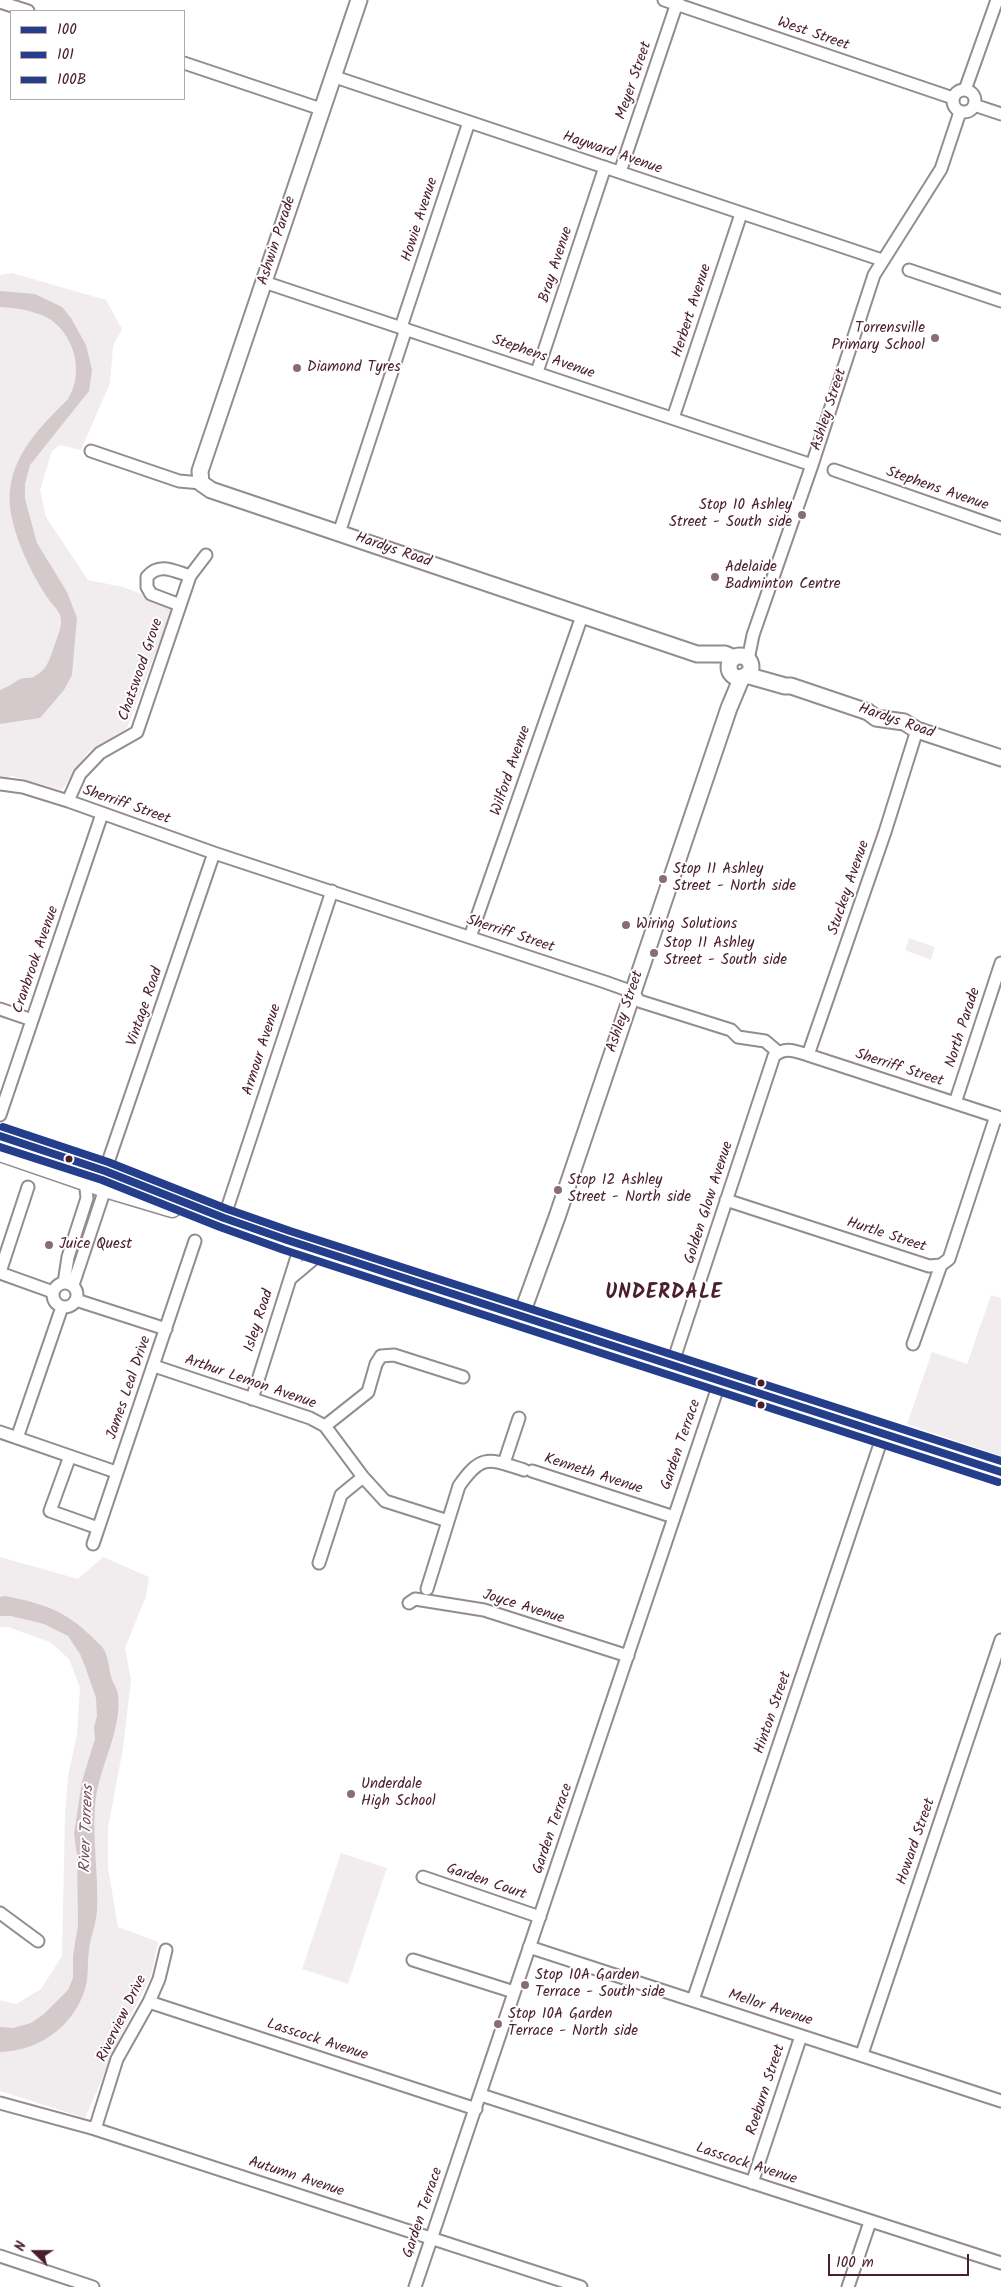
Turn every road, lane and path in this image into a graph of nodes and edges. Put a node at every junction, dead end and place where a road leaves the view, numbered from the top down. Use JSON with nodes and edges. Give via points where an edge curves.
{"nodes":[{"id":1,"x":359,"y":0,"type":"edge"},
{"id":2,"x":664,"y":0,"type":"edge"},
{"id":3,"x":997,"y":0,"type":"edge"},
{"id":4,"x":0,"y":2,"type":"edge"},
{"id":5,"x":677,"y":2,"type":"edge"},
{"id":6,"x":25,"y":10,"type":"edge"},
{"id":7,"x":185,"y":63,"type":"edge"},
{"id":8,"x":332,"y":76,"type":"junction"},
{"id":9,"x":966,"y":90,"type":"junction"},
{"id":10,"x":953,"y":98,"type":"junction"},
{"id":11,"x":974,"y":105,"type":"junction"},
{"id":12,"x":321,"y":109,"type":"junction"},
{"id":13,"x":960,"y":112,"type":"junction"},
{"id":14,"x":1001,"y":114,"type":"edge"},
{"id":15,"x":469,"y":122,"type":"junction"},
{"id":16,"x":605,"y":167,"type":"junction"},
{"id":17,"x":620,"y":172,"type":"junction"},
{"id":18,"x":741,"y":214,"type":"junction"},
{"id":19,"x":882,"y":260,"type":"junction"},
{"id":20,"x":909,"y":270,"type":"dead end"},
{"id":21,"x":264,"y":282,"type":"junction"},
{"id":22,"x":1001,"y":301,"type":"edge"},
{"id":23,"x":403,"y":328,"type":"junction"},
{"id":24,"x":537,"y":372,"type":"junction"},
{"id":25,"x":673,"y":418,"type":"junction"},
{"id":26,"x":91,"y":451,"type":"dead end"},
{"id":27,"x":812,"y":465,"type":"junction"},
{"id":28,"x":834,"y":470,"type":"dead end"},
{"id":29,"x":201,"y":483,"type":"junction"},
{"id":30,"x":1001,"y":528,"type":"edge"},
{"id":31,"x":339,"y":533,"type":"junction"},
{"id":32,"x":206,"y":554,"type":"dead end"},
{"id":33,"x":190,"y":576,"type":"junction"},
{"id":34,"x":180,"y":605,"type":"junction"},
{"id":35,"x":582,"y":616,"type":"junction"},
{"id":36,"x":740,"y":667,"type":"junction"},
{"id":37,"x":917,"y":730,"type":"junction"},
{"id":38,"x":1001,"y":758,"type":"edge"},
{"id":39,"x":0,"y":784,"type":"edge"},
{"id":40,"x":68,"y":801,"type":"junction"},
{"id":41,"x":102,"y":814,"type":"junction"},
{"id":42,"x":214,"y":853,"type":"junction"},
{"id":43,"x":332,"y":891,"type":"junction"},
{"id":44,"x":470,"y":937,"type":"junction"},
{"id":45,"x":1001,"y":963,"type":"edge"},
{"id":46,"x":633,"y":992,"type":"junction"},
{"id":47,"x":0,"y":1009,"type":"edge"},
{"id":48,"x":32,"y":1020,"type":"junction"},
{"id":49,"x":778,"y":1052,"type":"junction"},
{"id":50,"x":808,"y":1055,"type":"junction"},
{"id":51,"x":955,"y":1103,"type":"junction"},
{"id":52,"x":0,"y":1115,"type":"edge"},
{"id":53,"x":998,"y":1117,"type":"edge"},
{"id":54,"x":0,"y":1136,"type":"edge"},
{"id":55,"x":0,"y":1152,"type":"edge"},
{"id":56,"x":107,"y":1177,"type":"junction"},
{"id":57,"x":85,"y":1180,"type":"junction"},
{"id":58,"x":28,"y":1187,"type":"dead end"},
{"id":59,"x":726,"y":1200,"type":"junction"},
{"id":60,"x":224,"y":1218,"type":"junction"},
{"id":61,"x":195,"y":1241,"type":"dead end"},
{"id":62,"x":294,"y":1242,"type":"junction"},
{"id":63,"x":323,"y":1251,"type":"junction"},
{"id":64,"x":940,"y":1265,"type":"junction"},
{"id":65,"x":0,"y":1272,"type":"edge"},
{"id":66,"x":289,"y":1282,"type":"junction"},
{"id":67,"x":68,"y":1284,"type":"junction"},
{"id":68,"x":53,"y":1292,"type":"junction"},
{"id":69,"x":76,"y":1300,"type":"junction"},
{"id":70,"x":62,"y":1306,"type":"junction"},
{"id":71,"x":521,"y":1316,"type":"junction"},
{"id":72,"x":166,"y":1329,"type":"junction"},
{"id":73,"x":913,"y":1344,"type":"dead end"},
{"id":74,"x":672,"y":1365,"type":"junction"},
{"id":75,"x":154,"y":1366,"type":"junction"},
{"id":76,"x":463,"y":1377,"type":"dead end"},
{"id":77,"x":720,"y":1381,"type":"junction"},
{"id":78,"x":252,"y":1399,"type":"junction"},
{"id":79,"x":519,"y":1418,"type":"dead end"},
{"id":80,"x":325,"y":1426,"type":"junction"},
{"id":81,"x":0,"y":1432,"type":"edge"},
{"id":82,"x":882,"y":1435,"type":"junction"},
{"id":83,"x":17,"y":1438,"type":"junction"},
{"id":84,"x":70,"y":1456,"type":"junction"},
{"id":85,"x":504,"y":1463,"type":"junction"},
{"id":86,"x":116,"y":1472,"type":"junction"},
{"id":87,"x":1001,"y":1472,"type":"edge"},
{"id":88,"x":364,"y":1476,"type":"junction"},
{"id":89,"x":674,"y":1517,"type":"junction"},
{"id":90,"x":448,"y":1521,"type":"junction"},
{"id":91,"x":98,"y":1528,"type":"junction"},
{"id":92,"x":93,"y":1544,"type":"dead end"},
{"id":93,"x":319,"y":1563,"type":"dead end"},
{"id":94,"x":427,"y":1589,"type":"dead end"},
{"id":95,"x":409,"y":1603,"type":"dead end"},
{"id":96,"x":1001,"y":1640,"type":"edge"},
{"id":97,"x":628,"y":1656,"type":"junction"},
{"id":98,"x":423,"y":1877,"type":"dead end"},
{"id":99,"x":0,"y":1913,"type":"edge"},
{"id":100,"x":540,"y":1917,"type":"junction"},
{"id":101,"x":38,"y":1941,"type":"dead end"},
{"id":102,"x":529,"y":1947,"type":"junction"},
{"id":103,"x":166,"y":1950,"type":"dead end"},
{"id":104,"x":412,"y":1960,"type":"dead end"},
{"id":105,"x":514,"y":1992,"type":"junction"},
{"id":106,"x":694,"y":2000,"type":"junction"},
{"id":107,"x":149,"y":2002,"type":"junction"},
{"id":108,"x":801,"y":2036,"type":"junction"},
{"id":109,"x":862,"y":2054,"type":"junction"},
{"id":110,"x":481,"y":2095,"type":"junction"},
{"id":111,"x":1001,"y":2101,"type":"edge"},
{"id":112,"x":0,"y":2103,"type":"edge"},
{"id":113,"x":476,"y":2109,"type":"junction"},
{"id":114,"x":95,"y":2129,"type":"junction"},
{"id":115,"x":752,"y":2183,"type":"junction"},
{"id":116,"x":870,"y":2222,"type":"junction"},
{"id":117,"x":431,"y":2238,"type":"junction"},
{"id":118,"x":0,"y":2256,"type":"edge"},
{"id":119,"x":1001,"y":2263,"type":"edge"},
{"id":120,"x":93,"y":2287,"type":"edge"},
{"id":121,"x":414,"y":2287,"type":"edge"},
{"id":122,"x":582,"y":2287,"type":"edge"},
{"id":123,"x":848,"y":2287,"type":"edge"}],
"edges":[{"from":1,"to":8,"type":"street","name":"Ashwin Parade"},
{"from":2,"to":5,"type":"street","name":"West Street"},
{"from":3,"to":9,"type":"street"},
{"from":4,"to":6,"type":"street"},
{"from":5,"to":10,"type":"street","name":"West Street"},
{"from":5,"to":17,"type":"street","name":"Meyer Street"},
{"from":7,"to":12,"type":"street"},
{"from":8,"to":12,"type":"street","name":"Ashwin Parade"},
{"from":8,"to":15,"type":"street","name":"Hayward Avenue"},
{"from":9,"to":10,"type":"street"},
{"from":9,"to":11,"type":"street","via":[[972,94]]},
{"from":10,"to":13,"type":"street","via":[[954,107]]},
{"from":11,"to":13,"type":"street","via":[[968,111]]},
{"from":11,"to":14,"type":"street"},
{"from":12,"to":21,"type":"street","name":"Ashwin Parade"},
{"from":13,"to":19,"type":"street","name":"Ashley Street","via":[[941,169]]},
{"from":15,"to":16,"type":"street","name":"Hayward Avenue"},
{"from":15,"to":23,"type":"street","name":"Howie Avenue"},
{"from":16,"to":17,"type":"street","name":"Hayward Avenue"},
{"from":16,"to":24,"type":"street","name":"Bray Avenue"},
{"from":17,"to":18,"type":"street","name":"Hayward Avenue"},
{"from":18,"to":19,"type":"street","name":"Hayward Avenue"},
{"from":18,"to":25,"type":"street","name":"Herbert Avenue"},
{"from":19,"to":27,"type":"street","name":"Ashley Street","via":[[874,275]]},
{"from":20,"to":22,"type":"street"},
{"from":21,"to":23,"type":"street","name":"Stephens Avenue"},
{"from":21,"to":29,"type":"street","name":"Ashwin Parade","via":[[200,471]]},
{"from":23,"to":24,"type":"street","name":"Stephens Avenue"},
{"from":23,"to":31,"type":"street","name":"Howie Avenue"},
{"from":24,"to":25,"type":"street","name":"Stephens Avenue"},
{"from":25,"to":27,"type":"street","name":"Stephens Avenue"},
{"from":26,"to":29,"type":"street","name":"Hardys Road","via":[[179,481]]},
{"from":27,"to":36,"type":"street","name":"Ashley Street"},
{"from":28,"to":30,"type":"street","name":"Stephens Avenue"},
{"from":29,"to":31,"type":"street","name":"Hardys Road","via":[[211,490]]},
{"from":31,"to":35,"type":"street","name":"Hardys Road"},
{"from":32,"to":33,"type":"street","name":"Chatswood Grove"},
{"from":33,"to":34,"type":"street","name":"Chatswood Grove"},
{"from":33,"to":34,"type":"street","via":[[163,568],[152,570],[147,577],[151,594]]},
{"from":34,"to":40,"type":"street","name":"Chatswood Grove","via":[[137,732],[100,753],[80,774]]},
{"from":35,"to":36,"type":"street","name":"Hardys Road","via":[[696,654],[702,659]]},
{"from":35,"to":44,"type":"street","name":"Wilford Avenue"},
{"from":36,"to":37,"type":"street","name":"Hardys Road","via":[[786,681],[792,686],[868,712],[876,718],[904,722]]},
{"from":36,"to":46,"type":"street","name":"Ashley Street"},
{"from":37,"to":38,"type":"street","name":"Hardys Road"},
{"from":37,"to":50,"type":"street","name":"Stuckey Avenue"},
{"from":39,"to":40,"type":"street","name":"Sherriff Street","via":[[23,787]]},
{"from":40,"to":41,"type":"street","name":"Sherriff Street"},
{"from":41,"to":42,"type":"street","name":"Sherriff Street"},
{"from":41,"to":48,"type":"street","name":"Cranbrook Avenue"},
{"from":42,"to":43,"type":"street","name":"Sherriff Street"},
{"from":42,"to":56,"type":"street","name":"Vintage Road"},
{"from":43,"to":44,"type":"street","name":"Sherriff Street"},
{"from":43,"to":60,"type":"street","name":"Armour Avenue"},
{"from":44,"to":46,"type":"street","name":"Sherriff Street"},
{"from":45,"to":51,"type":"street","name":"North Parade"},
{"from":46,"to":49,"type":"street","name":"Sherriff Street","via":[[639,1001],[731,1030],[738,1037],[765,1040]]},
{"from":46,"to":71,"type":"street","name":"Ashley Street"},
{"from":47,"to":48,"type":"street"},
{"from":48,"to":52,"type":"street","name":"Cranbrook Avenue"},
{"from":49,"to":50,"type":"street","name":"Sherriff Street","via":[[788,1049]]},
{"from":49,"to":59,"type":"street","name":"Golden Glow Avenue"},
{"from":50,"to":51,"type":"street","name":"Sherriff Street"},
{"from":51,"to":53,"type":"street","name":"Sherriff Street"},
{"from":53,"to":64,"type":"street","name":"Hurtle Street","via":[[949,1258]]},
{"from":54,"to":56,"type":"main road"},
{"from":55,"to":57,"type":"main road"},
{"from":56,"to":57,"type":"main road"},
{"from":56,"to":60,"type":"main road"},
{"from":56,"to":67,"type":"street","name":"Vintage Road"},
{"from":57,"to":67,"type":"street","via":[[87,1198],[68,1257]]},
{"from":58,"to":65,"type":"street"},
{"from":59,"to":64,"type":"street","name":"Hurtle Street","via":[[929,1266]]},
{"from":59,"to":74,"type":"street","name":"Golden Glow Avenue"},
{"from":60,"to":62,"type":"main road"},
{"from":61,"to":72,"type":"street","name":"James Leal Drive"},
{"from":62,"to":63,"type":"main road"},
{"from":62,"to":66,"type":"street","name":"Isley Road"},
{"from":63,"to":66,"type":"street","name":"Isley Road"},
{"from":63,"to":71,"type":"main road"},
{"from":64,"to":73,"type":"street"},
{"from":65,"to":68,"type":"street"},
{"from":66,"to":78,"type":"street","name":"Isley Road"},
{"from":67,"to":68,"type":"street","via":[[57,1285]]},
{"from":67,"to":69,"type":"street","via":[[77,1292]]},
{"from":68,"to":70,"type":"street","via":[[56,1303]]},
{"from":69,"to":70,"type":"street"},
{"from":69,"to":72,"type":"street"},
{"from":70,"to":83,"type":"street"},
{"from":71,"to":74,"type":"main road"},
{"from":72,"to":75,"type":"street","name":"James Leal Drive"},
{"from":74,"to":77,"type":"main road"},
{"from":75,"to":78,"type":"street","name":"Arthur Lemon Avenue"},
{"from":75,"to":86,"type":"street","name":"James Leal Drive"},
{"from":76,"to":80,"type":"street","via":[[394,1355],[382,1356],[376,1364],[368,1392]]},
{"from":77,"to":82,"type":"main road"},
{"from":77,"to":89,"type":"street","name":"Garden Terrace"},
{"from":78,"to":80,"type":"street","name":"Arthur Lemon Avenue"},
{"from":79,"to":85,"type":"street"},
{"from":80,"to":88,"type":"street","name":"Arthur Lemon Avenue"},
{"from":81,"to":83,"type":"street"},
{"from":82,"to":87,"type":"main road"},
{"from":82,"to":106,"type":"street","name":"Hinton Street"},
{"from":83,"to":84,"type":"street"},
{"from":84,"to":86,"type":"street"},
{"from":84,"to":91,"type":"street","via":[[50,1511]]},
{"from":85,"to":89,"type":"street","name":"Kenneth Avenue"},
{"from":85,"to":90,"type":"street","name":"Kenneth Avenue","via":[[493,1460],[480,1463],[468,1473],[459,1486]]},
{"from":86,"to":91,"type":"street","name":"James Leal Drive"},
{"from":88,"to":90,"type":"street","name":"Arthur Lemon Avenue","via":[[385,1501]]},
{"from":88,"to":93,"type":"street","via":[[341,1495]]},
{"from":89,"to":97,"type":"street","name":"Garden Terrace"},
{"from":90,"to":94,"type":"street","name":"Kenneth Avenue"},
{"from":91,"to":92,"type":"street","name":"James Leal Drive"},
{"from":95,"to":97,"type":"street","name":"Joyce Avenue","via":[[415,1599],[484,1610]]},
{"from":96,"to":109,"type":"street","name":"Howard Street"},
{"from":97,"to":100,"type":"street","name":"Garden Terrace"},
{"from":98,"to":100,"type":"street","name":"Garden Court"},
{"from":99,"to":101,"type":"street"},
{"from":100,"to":102,"type":"street","name":"Garden Terrace"},
{"from":102,"to":105,"type":"street","name":"Garden Terrace"},
{"from":102,"to":106,"type":"street","name":"Mellor Avenue"},
{"from":103,"to":107,"type":"street","name":"Riverview Drive"},
{"from":104,"to":105,"type":"street"},
{"from":105,"to":110,"type":"street","name":"Garden Terrace"},
{"from":106,"to":108,"type":"street","name":"Mellor Avenue"},
{"from":107,"to":113,"type":"street","name":"Lasscock Avenue"},
{"from":107,"to":114,"type":"street","name":"Riverview Drive","via":[[117,2059]]},
{"from":108,"to":109,"type":"street","name":"Mellor Avenue"},
{"from":108,"to":115,"type":"street","name":"Roeburn Street"},
{"from":109,"to":111,"type":"street","name":"Mellor Avenue"},
{"from":110,"to":113,"type":"street","name":"Garden Terrace"},
{"from":110,"to":115,"type":"street","name":"Lasscock Avenue"},
{"from":112,"to":114,"type":"street","name":"Autumn Avenue"},
{"from":113,"to":117,"type":"street","name":"Garden Terrace"},
{"from":114,"to":117,"type":"street","name":"Autumn Avenue"},
{"from":115,"to":116,"type":"street","name":"Lasscock Avenue"},
{"from":116,"to":119,"type":"street","name":"Lasscock Avenue"},
{"from":116,"to":123,"type":"street"},
{"from":117,"to":121,"type":"street","name":"Garden Terrace"},
{"from":117,"to":122,"type":"street","name":"Autumn Avenue"},
{"from":118,"to":120,"type":"street"}]}
